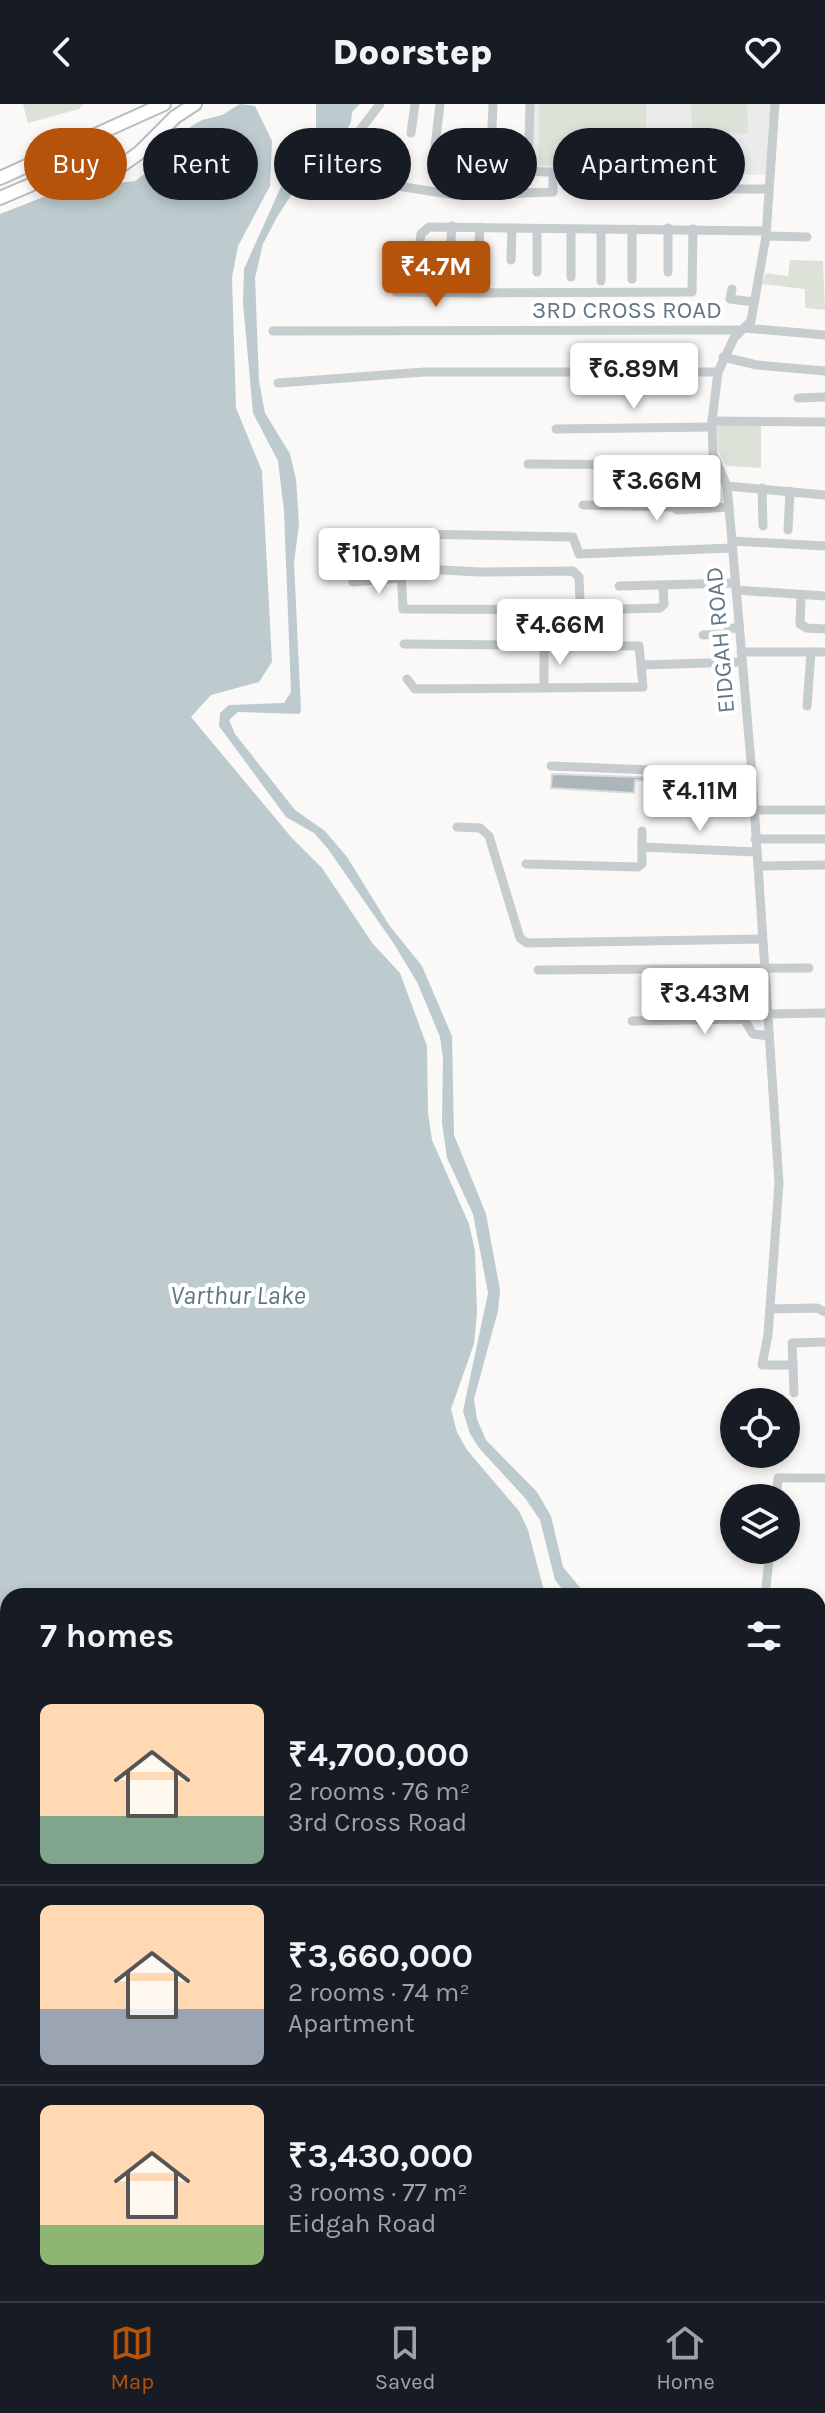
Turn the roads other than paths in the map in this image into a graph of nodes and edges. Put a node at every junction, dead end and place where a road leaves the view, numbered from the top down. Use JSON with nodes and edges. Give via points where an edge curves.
{"nodes":[{"id":1,"x":164,"y":104,"type":"edge"},
{"id":2,"x":195,"y":104,"type":"edge"},
{"id":3,"x":380,"y":104,"type":"edge"},
{"id":4,"x":415,"y":104,"type":"edge"},
{"id":5,"x":440,"y":104,"type":"edge"},
{"id":6,"x":493,"y":104,"type":"edge"},
{"id":7,"x":530,"y":104,"type":"edge"},
{"id":8,"x":775,"y":104,"type":"edge"},
{"id":9,"x":362,"y":128,"type":"edge"},
{"id":10,"x":437,"y":128,"type":"edge"},
{"id":11,"x":492,"y":128,"type":"edge"},
{"id":12,"x":411,"y":133,"type":"dead end"},
{"id":13,"x":553,"y":172,"type":"edge"},
{"id":14,"x":0,"y":178,"type":"edge"},
{"id":15,"x":411,"y":189,"type":"edge"},
{"id":16,"x":745,"y":189,"type":"edge"},
{"id":17,"x":767,"y":189,"type":"junction"},
{"id":18,"x":553,"y":192,"type":"edge"},
{"id":19,"x":0,"y":198,"type":"edge"},
{"id":20,"x":452,"y":226,"type":"junction"},
{"id":21,"x":480,"y":227,"type":"junction"},
{"id":22,"x":512,"y":228,"type":"junction"},
{"id":23,"x":668,"y":228,"type":"junction"},
{"id":24,"x":632,"y":229,"type":"junction"},
{"id":25,"x":693,"y":229,"type":"junction"},
{"id":26,"x":537,"y":230,"type":"junction"},
{"id":27,"x":571,"y":230,"type":"junction"},
{"id":28,"x":601,"y":230,"type":"junction"},
{"id":29,"x":765,"y":234,"type":"junction"},
{"id":30,"x":807,"y":237,"type":"dead end"},
{"id":31,"x":419,"y":248,"type":"dead end"},
{"id":32,"x":511,"y":260,"type":"dead end"},
{"id":33,"x":449,"y":268,"type":"dead end"},
{"id":34,"x":537,"y":272,"type":"dead end"},
{"id":35,"x":668,"y":272,"type":"dead end"},
{"id":36,"x":571,"y":277,"type":"dead end"},
{"id":37,"x":632,"y":279,"type":"dead end"},
{"id":38,"x":601,"y":281,"type":"dead end"},
{"id":39,"x":732,"y":289,"type":"dead end"},
{"id":40,"x":396,"y":292,"type":"dead end"},
{"id":41,"x":476,"y":293,"type":"junction"},
{"id":42,"x":754,"y":302,"type":"junction"},
{"id":43,"x":742,"y":329,"type":"junction"},
{"id":44,"x":273,"y":331,"type":"dead end"},
{"id":45,"x":825,"y":335,"type":"edge"},
{"id":46,"x":723,"y":357,"type":"junction"},
{"id":47,"x":825,"y":371,"type":"edge"},
{"id":48,"x":718,"y":372,"type":"junction"},
{"id":49,"x":278,"y":383,"type":"dead end"},
{"id":50,"x":825,"y":397,"type":"edge"},
{"id":51,"x":798,"y":398,"type":"dead end"},
{"id":52,"x":825,"y":422,"type":"edge"},
{"id":53,"x":712,"y":424,"type":"junction"},
{"id":54,"x":556,"y":429,"type":"dead end"},
{"id":55,"x":717,"y":462,"type":"junction"},
{"id":56,"x":528,"y":464,"type":"dead end"},
{"id":57,"x":727,"y":486,"type":"junction"},
{"id":58,"x":762,"y":488,"type":"junction"},
{"id":59,"x":790,"y":491,"type":"junction"},
{"id":60,"x":825,"y":495,"type":"edge"},
{"id":61,"x":583,"y":505,"type":"dead end"},
{"id":62,"x":729,"y":507,"type":"junction"},
{"id":63,"x":763,"y":526,"type":"dead end"},
{"id":64,"x":788,"y":530,"type":"dead end"},
{"id":65,"x":412,"y":534,"type":"dead end"},
{"id":66,"x":732,"y":545,"type":"junction"},
{"id":67,"x":825,"y":546,"type":"edge"},
{"id":68,"x":401,"y":578,"type":"junction"},
{"id":69,"x":353,"y":582,"type":"dead end"},
{"id":70,"x":619,"y":586,"type":"dead end"},
{"id":71,"x":663,"y":586,"type":"junction"},
{"id":72,"x":736,"y":587,"type":"junction"},
{"id":73,"x":801,"y":596,"type":"junction"},
{"id":74,"x":825,"y":596,"type":"edge"},
{"id":75,"x":587,"y":610,"type":"junction"},
{"id":76,"x":739,"y":627,"type":"junction"},
{"id":77,"x":825,"y":629,"type":"edge"},
{"id":78,"x":703,"y":635,"type":"dead end"},
{"id":79,"x":404,"y":644,"type":"dead end"},
{"id":80,"x":544,"y":645,"type":"junction"},
{"id":81,"x":811,"y":652,"type":"junction"},
{"id":82,"x":825,"y":652,"type":"edge"},
{"id":83,"x":742,"y":657,"type":"junction"},
{"id":84,"x":641,"y":665,"type":"junction"},
{"id":85,"x":407,"y":679,"type":"dead end"},
{"id":86,"x":544,"y":688,"type":"junction"},
{"id":87,"x":807,"y":706,"type":"dead end"},
{"id":88,"x":551,"y":766,"type":"dead end"},
{"id":89,"x":728,"y":773,"type":"junction"},
{"id":90,"x":752,"y":774,"type":"junction"},
{"id":91,"x":649,"y":787,"type":"dead end"},
{"id":92,"x":754,"y":810,"type":"junction"},
{"id":93,"x":825,"y":810,"type":"edge"},
{"id":94,"x":457,"y":827,"type":"dead end"},
{"id":95,"x":642,"y":831,"type":"dead end"},
{"id":96,"x":755,"y":839,"type":"junction"},
{"id":97,"x":825,"y":839,"type":"edge"},
{"id":98,"x":642,"y":847,"type":"junction"},
{"id":99,"x":756,"y":852,"type":"junction"},
{"id":100,"x":526,"y":864,"type":"dead end"},
{"id":101,"x":825,"y":865,"type":"edge"},
{"id":102,"x":758,"y":866,"type":"junction"},
{"id":103,"x":762,"y":939,"type":"junction"},
{"id":104,"x":809,"y":968,"type":"dead end"},
{"id":105,"x":764,"y":969,"type":"junction"},
{"id":106,"x":538,"y":970,"type":"dead end"},
{"id":107,"x":825,"y":1013,"type":"edge"},
{"id":108,"x":767,"y":1014,"type":"junction"},
{"id":109,"x":632,"y":1021,"type":"dead end"},
{"id":110,"x":769,"y":1036,"type":"junction"},
{"id":111,"x":770,"y":1309,"type":"junction"},
{"id":112,"x":825,"y":1312,"type":"edge"},
{"id":113,"x":825,"y":1342,"type":"edge"},
{"id":114,"x":793,"y":1365,"type":"junction"},
{"id":115,"x":794,"y":1388,"type":"edge"},
{"id":116,"x":825,"y":1478,"type":"edge"},
{"id":117,"x":777,"y":1484,"type":"edge"},
{"id":118,"x":768,"y":1564,"type":"edge"},
{"id":119,"x":766,"y":1588,"type":"edge"}],
"edges":[{"from":1,"to":14,"type":"main road"},
{"from":2,"to":19,"type":"main road","via":[[122,165],[56,174]]},
{"from":3,"to":9,"type":"street"},
{"from":4,"to":12,"type":"street"},
{"from":5,"to":10,"type":"street"},
{"from":6,"to":11,"type":"street"},
{"from":7,"to":13,"type":"street","via":[[528,171]]},
{"from":8,"to":17,"type":"street","name":"EIDGAH ROAD"},
{"from":15,"to":18,"type":"street","via":[[437,194]]},
{"from":16,"to":17,"type":"street"},
{"from":17,"to":29,"type":"street","name":"EIDGAH ROAD"},
{"from":20,"to":21,"type":"street"},
{"from":20,"to":31,"type":"street","via":[[429,227],[421,234]]},
{"from":20,"to":33,"type":"street"},
{"from":21,"to":22,"type":"street"},
{"from":21,"to":41,"type":"street"},
{"from":22,"to":26,"type":"street"},
{"from":22,"to":32,"type":"street"},
{"from":23,"to":24,"type":"street"},
{"from":23,"to":25,"type":"street"},
{"from":23,"to":35,"type":"street"},
{"from":24,"to":28,"type":"street"},
{"from":24,"to":37,"type":"street"},
{"from":25,"to":29,"type":"street"},
{"from":25,"to":41,"type":"street","via":[[692,292]]},
{"from":26,"to":27,"type":"street"},
{"from":26,"to":34,"type":"street"},
{"from":27,"to":28,"type":"street"},
{"from":27,"to":36,"type":"street"},
{"from":28,"to":38,"type":"street"},
{"from":29,"to":30,"type":"street"},
{"from":29,"to":42,"type":"street","name":"EIDGAH ROAD"},
{"from":39,"to":42,"type":"street","via":[[730,299]]},
{"from":40,"to":41,"type":"street"},
{"from":42,"to":43,"type":"street","name":"EIDGAH ROAD","via":[[751,321]]},
{"from":43,"to":44,"type":"street","name":"3RD CROSS ROAD"},
{"from":43,"to":45,"type":"street","name":"3RD CROSS ROAD"},
{"from":43,"to":46,"type":"street","name":"EIDGAH ROAD"},
{"from":46,"to":47,"type":"street"},
{"from":46,"to":48,"type":"street","name":"EIDGAH ROAD"},
{"from":48,"to":49,"type":"street","via":[[424,372]]},
{"from":48,"to":53,"type":"street","name":"EIDGAH ROAD"},
{"from":50,"to":51,"type":"street"},
{"from":52,"to":53,"type":"street"},
{"from":53,"to":54,"type":"street"},
{"from":53,"to":55,"type":"street","name":"EIDGAH ROAD"},
{"from":55,"to":56,"type":"street"},
{"from":55,"to":57,"type":"street","name":"EIDGAH ROAD"},
{"from":57,"to":58,"type":"street"},
{"from":57,"to":62,"type":"street","name":"EIDGAH ROAD"},
{"from":58,"to":59,"type":"street"},
{"from":58,"to":63,"type":"street"},
{"from":59,"to":60,"type":"street"},
{"from":59,"to":64,"type":"street"},
{"from":61,"to":62,"type":"street"},
{"from":62,"to":66,"type":"street","name":"EIDGAH ROAD"},
{"from":65,"to":66,"type":"street","via":[[573,537],[579,554]]},
{"from":66,"to":67,"type":"street"},
{"from":66,"to":72,"type":"street","name":"EIDGAH ROAD"},
{"from":68,"to":69,"type":"street"},
{"from":68,"to":75,"type":"street","via":[[403,609]]},
{"from":68,"to":75,"type":"street","via":[[406,568],[573,571],[579,577],[580,603]]},
{"from":70,"to":71,"type":"street"},
{"from":71,"to":72,"type":"street"},
{"from":71,"to":75,"type":"street","via":[[660,608]]},
{"from":72,"to":73,"type":"street"},
{"from":72,"to":76,"type":"street","name":"EIDGAH ROAD"},
{"from":73,"to":74,"type":"street"},
{"from":73,"to":77,"type":"street","via":[[802,626]]},
{"from":76,"to":78,"type":"street","via":[[726,634]]},
{"from":76,"to":83,"type":"street","name":"EIDGAH ROAD"},
{"from":79,"to":80,"type":"street"},
{"from":80,"to":84,"type":"street","via":[[639,646]]},
{"from":80,"to":86,"type":"street"},
{"from":81,"to":82,"type":"street"},
{"from":81,"to":83,"type":"street"},
{"from":81,"to":87,"type":"street"},
{"from":83,"to":84,"type":"street"},
{"from":83,"to":90,"type":"street","name":"EIDGAH ROAD"},
{"from":84,"to":86,"type":"street","via":[[643,687]]},
{"from":85,"to":86,"type":"street","via":[[415,689]]},
{"from":88,"to":89,"type":"street"},
{"from":89,"to":90,"type":"street"},
{"from":89,"to":91,"type":"street","via":[[724,790]]},
{"from":90,"to":92,"type":"street","name":"EIDGAH ROAD"},
{"from":92,"to":93,"type":"street"},
{"from":92,"to":96,"type":"street","name":"EIDGAH ROAD"},
{"from":94,"to":103,"type":"street","via":[[480,828],[489,836],[520,938],[527,943]]},
{"from":95,"to":98,"type":"street"},
{"from":96,"to":97,"type":"street"},
{"from":96,"to":99,"type":"street","name":"EIDGAH ROAD"},
{"from":98,"to":99,"type":"street"},
{"from":98,"to":100,"type":"street","via":[[638,867]]},
{"from":99,"to":102,"type":"street","name":"EIDGAH ROAD"},
{"from":101,"to":102,"type":"street"},
{"from":102,"to":103,"type":"street","name":"EIDGAH ROAD"},
{"from":103,"to":105,"type":"street","name":"EIDGAH ROAD"},
{"from":104,"to":105,"type":"street"},
{"from":105,"to":106,"type":"street"},
{"from":105,"to":108,"type":"street","name":"EIDGAH ROAD"},
{"from":107,"to":108,"type":"street"},
{"from":108,"to":110,"type":"street","name":"EIDGAH ROAD"},
{"from":109,"to":110,"type":"street","via":[[744,1019],[753,1034]]},
{"from":110,"to":111,"type":"street","name":"EIDGAH ROAD","via":[[779,1183]]},
{"from":111,"to":112,"type":"street"},
{"from":111,"to":114,"type":"street","name":"EIDGAH ROAD","via":[[762,1365]]},
{"from":113,"to":114,"type":"street","via":[[792,1343]]},
{"from":114,"to":115,"type":"street"},
{"from":116,"to":117,"type":"street","via":[[778,1478]]},
{"from":118,"to":119,"type":"street"}]}
